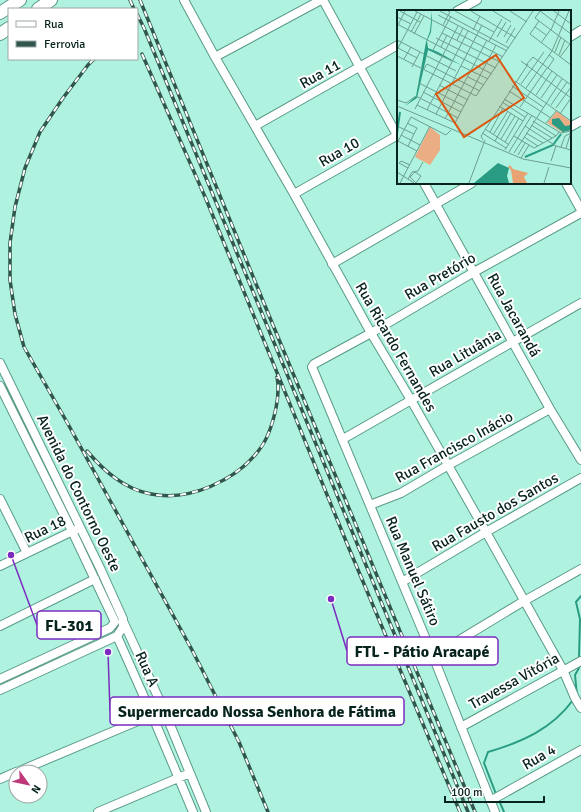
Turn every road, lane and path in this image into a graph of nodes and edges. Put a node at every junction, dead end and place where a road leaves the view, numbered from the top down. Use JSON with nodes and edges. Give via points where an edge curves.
{"nodes":[{"id":1,"x":20,"y":0,"type":"edge"},
{"id":2,"x":51,"y":0,"type":"edge"},
{"id":3,"x":184,"y":0,"type":"edge"},
{"id":4,"x":322,"y":0,"type":"edge"},
{"id":5,"x":477,"y":0,"type":"edge"},
{"id":6,"x":466,"y":6,"type":"edge"},
{"id":7,"x":39,"y":8,"type":"edge"},
{"id":8,"x":0,"y":13,"type":"edge"},
{"id":9,"x":581,"y":30,"type":"edge"},
{"id":10,"x":571,"y":36,"type":"edge"},
{"id":11,"x":397,"y":46,"type":"edge"},
{"id":12,"x":215,"y":57,"type":"junction"},
{"id":13,"x":359,"y":67,"type":"junction"},
{"id":14,"x":581,"y":121,"type":"edge"},
{"id":15,"x":255,"y":126,"type":"junction"},
{"id":16,"x":571,"y":127,"type":"edge"},
{"id":17,"x":397,"y":134,"type":"edge"},
{"id":18,"x":397,"y":137,"type":"edge"},
{"id":19,"x":425,"y":184,"type":"edge"},
{"id":20,"x":470,"y":184,"type":"edge"},
{"id":21,"x":567,"y":184,"type":"edge"},
{"id":22,"x":294,"y":194,"type":"junction"},
{"id":23,"x":435,"y":204,"type":"junction"},
{"id":24,"x":581,"y":212,"type":"edge"},
{"id":25,"x":332,"y":264,"type":"junction"},
{"id":26,"x":474,"y":272,"type":"junction"},
{"id":27,"x":581,"y":303,"type":"edge"},
{"id":28,"x":371,"y":333,"type":"junction"},
{"id":29,"x":514,"y":342,"type":"junction"},
{"id":30,"x":0,"y":363,"type":"edge"},
{"id":31,"x":313,"y":365,"type":"joint"},
{"id":32,"x":0,"y":386,"type":"edge"},
{"id":33,"x":411,"y":400,"type":"junction"},
{"id":34,"x":550,"y":409,"type":"junction"},
{"id":35,"x":37,"y":436,"type":"junction"},
{"id":36,"x":343,"y":439,"type":"junction"},
{"id":37,"x":27,"y":441,"type":"junction"},
{"id":38,"x":44,"y":452,"type":"junction"},
{"id":39,"x":35,"y":456,"type":"junction"},
{"id":40,"x":581,"y":460,"type":"edge"},
{"id":41,"x":447,"y":466,"type":"junction"},
{"id":42,"x":581,"y":478,"type":"edge"},
{"id":43,"x":0,"y":499,"type":"edge"},
{"id":44,"x":370,"y":505,"type":"junction"},
{"id":45,"x":80,"y":527,"type":"junction"},
{"id":46,"x":72,"y":531,"type":"junction"},
{"id":47,"x":486,"y":532,"type":"junction"},
{"id":48,"x":27,"y":553,"type":"junction"},
{"id":49,"x":0,"y":566,"type":"edge"},
{"id":50,"x":581,"y":569,"type":"edge"},
{"id":51,"x":95,"y":579,"type":"junction"},
{"id":52,"x":402,"y":582,"type":"junction"},
{"id":53,"x":524,"y":601,"type":"junction"},
{"id":54,"x":123,"y":621,"type":"junction"},
{"id":55,"x":0,"y":626,"type":"edge"},
{"id":56,"x":117,"y":636,"type":"junction"},
{"id":57,"x":433,"y":656,"type":"junction"},
{"id":58,"x":581,"y":660,"type":"edge"},
{"id":59,"x":563,"y":670,"type":"junction"},
{"id":60,"x":146,"y":671,"type":"junction"},
{"id":61,"x":135,"y":676,"type":"junction"},
{"id":62,"x":1,"y":685,"type":"edge"},
{"id":63,"x":153,"y":686,"type":"junction"},
{"id":64,"x":142,"y":691,"type":"junction"},
{"id":65,"x":581,"y":708,"type":"edge"},
{"id":66,"x":164,"y":710,"type":"junction"},
{"id":67,"x":152,"y":715,"type":"junction"},
{"id":68,"x":461,"y":727,"type":"junction"},
{"id":69,"x":581,"y":750,"type":"edge"},
{"id":70,"x":35,"y":764,"type":"edge"},
{"id":71,"x":190,"y":773,"type":"junction"},
{"id":72,"x":179,"y":778,"type":"junction"},
{"id":73,"x":490,"y":801,"type":"junction"},
{"id":74,"x":98,"y":812,"type":"edge"},
{"id":75,"x":193,"y":812,"type":"edge"},
{"id":76,"x":206,"y":812,"type":"edge"},
{"id":77,"x":495,"y":812,"type":"edge"}],
"edges":[{"from":1,"to":8,"type":"highway"},
{"from":2,"to":7,"type":"highway"},
{"from":3,"to":12,"type":"street","name":"Rua Ricardo Fernandes"},
{"from":4,"to":12,"type":"street"},
{"from":4,"to":13,"type":"street"},
{"from":5,"to":6,"type":"street"},
{"from":9,"to":10,"type":"street"},
{"from":11,"to":13,"type":"street","name":"Rua 11"},
{"from":12,"to":15,"type":"street","name":"Rua Ricardo Fernandes"},
{"from":13,"to":15,"type":"street","name":"Rua 11"},
{"from":13,"to":17,"type":"street"},
{"from":14,"to":16,"type":"street"},
{"from":15,"to":22,"type":"street","name":"Rua Ricardo Fernandes"},
{"from":18,"to":22,"type":"street","name":"Rua 10"},
{"from":19,"to":23,"type":"street","name":"Rua Jacarandá"},
{"from":20,"to":23,"type":"street"},
{"from":21,"to":24,"type":"street"},
{"from":22,"to":25,"type":"street","name":"Rua Ricardo Fernandes"},
{"from":23,"to":25,"type":"street"},
{"from":23,"to":26,"type":"street","name":"Rua Jacarandá"},
{"from":24,"to":26,"type":"street","name":"Rua Pretório"},
{"from":25,"to":28,"type":"street","name":"Rua Ricardo Fernandes"},
{"from":26,"to":28,"type":"street","name":"Rua Pretório"},
{"from":26,"to":29,"type":"street","name":"Rua Jacarandá"},
{"from":27,"to":29,"type":"street","name":"Rua Lituânia"},
{"from":28,"to":31,"type":"street","name":"Rua Pretório"},
{"from":28,"to":33,"type":"street","name":"Rua Ricardo Fernandes"},
{"from":29,"to":33,"type":"street","name":"Rua Lituânia"},
{"from":29,"to":34,"type":"street","name":"Rua Jacarandá"},
{"from":30,"to":35,"type":"street","name":"Avenida do Contorno Oeste"},
{"from":31,"to":36,"type":"street","name":"Rua Manuel Sátiro","via":[[312,368]]},
{"from":32,"to":37,"type":"street","name":"Avenida do Contorno Oeste"},
{"from":33,"to":36,"type":"street","name":"Rua Lituânia"},
{"from":33,"to":41,"type":"street","name":"Rua Ricardo Fernandes"},
{"from":34,"to":40,"type":"street","name":"Rua Jacarandá"},
{"from":34,"to":41,"type":"street","name":"Rua Francisco Inácio"},
{"from":35,"to":37,"type":"street"},
{"from":35,"to":38,"type":"street","name":"Avenida do Contorno Oeste"},
{"from":36,"to":44,"type":"street","name":"Rua Manuel Sátiro"},
{"from":37,"to":39,"type":"street","name":"Avenida do Contorno Oeste"},
{"from":38,"to":39,"type":"street"},
{"from":38,"to":45,"type":"street","name":"Avenida do Contorno Oeste"},
{"from":39,"to":46,"type":"street","name":"Avenida do Contorno Oeste"},
{"from":41,"to":44,"type":"street","name":"Rua Francisco Inácio","via":[[401,493]]},
{"from":41,"to":47,"type":"street","name":"Rua Ricardo Fernandes"},
{"from":42,"to":47,"type":"street","name":"Rua Fausto dos Santos"},
{"from":43,"to":48,"type":"street"},
{"from":44,"to":52,"type":"street","name":"Rua Manuel Sátiro"},
{"from":45,"to":46,"type":"street","name":"Rua 18"},
{"from":45,"to":54,"type":"street","name":"Avenida do Contorno Oeste","via":[[123,616]]},
{"from":46,"to":48,"type":"street","name":"Rua 18"},
{"from":46,"to":51,"type":"street","name":"Avenida do Contorno Oeste"},
{"from":47,"to":52,"type":"street","name":"Rua Fausto dos Santos"},
{"from":47,"to":53,"type":"street","name":"Rua Ricardo Fernandes"},
{"from":48,"to":49,"type":"street","name":"Rua 18"},
{"from":50,"to":53,"type":"street"},
{"from":51,"to":55,"type":"street"},
{"from":51,"to":62,"type":"street","name":"Avenida do Contorno Oeste","via":[[115,621],[113,625]]},
{"from":52,"to":57,"type":"street","name":"Rua Manuel Sátiro"},
{"from":53,"to":57,"type":"street"},
{"from":53,"to":59,"type":"street","name":"Rua Ricardo Fernandes"},
{"from":54,"to":56,"type":"street"},
{"from":54,"to":60,"type":"street","name":"Avenida do Contorno Oeste"},
{"from":56,"to":61,"type":"street","name":"Rua A"},
{"from":56,"to":62,"type":"street"},
{"from":57,"to":68,"type":"street","name":"Rua Manuel Sátiro"},
{"from":58,"to":59,"type":"street","name":"Travessa Vitória"},
{"from":59,"to":65,"type":"street","name":"Rua Ricardo Fernandes"},
{"from":59,"to":68,"type":"street","name":"Travessa Vitória"},
{"from":60,"to":61,"type":"street"},
{"from":60,"to":63,"type":"street","name":"Avenida do Contorno Oeste"},
{"from":61,"to":64,"type":"street","name":"Rua A"},
{"from":63,"to":64,"type":"street"},
{"from":63,"to":66,"type":"street","name":"Avenida do Contorno Oeste"},
{"from":64,"to":67,"type":"street","name":"Rua A"},
{"from":66,"to":67,"type":"street"},
{"from":66,"to":71,"type":"street","name":"Avenida do Contorno Oeste"},
{"from":67,"to":70,"type":"street"},
{"from":67,"to":72,"type":"street","name":"Rua A"},
{"from":68,"to":73,"type":"street","name":"Rua Manuel Sátiro"},
{"from":69,"to":73,"type":"street","name":"Rua 4"},
{"from":71,"to":72,"type":"street"},
{"from":71,"to":76,"type":"street","name":"Avenida do Contorno Oeste"},
{"from":72,"to":74,"type":"street"},
{"from":72,"to":75,"type":"street","name":"Rua A"},
{"from":73,"to":77,"type":"street","name":"Rua Manuel Sátiro"}]}
